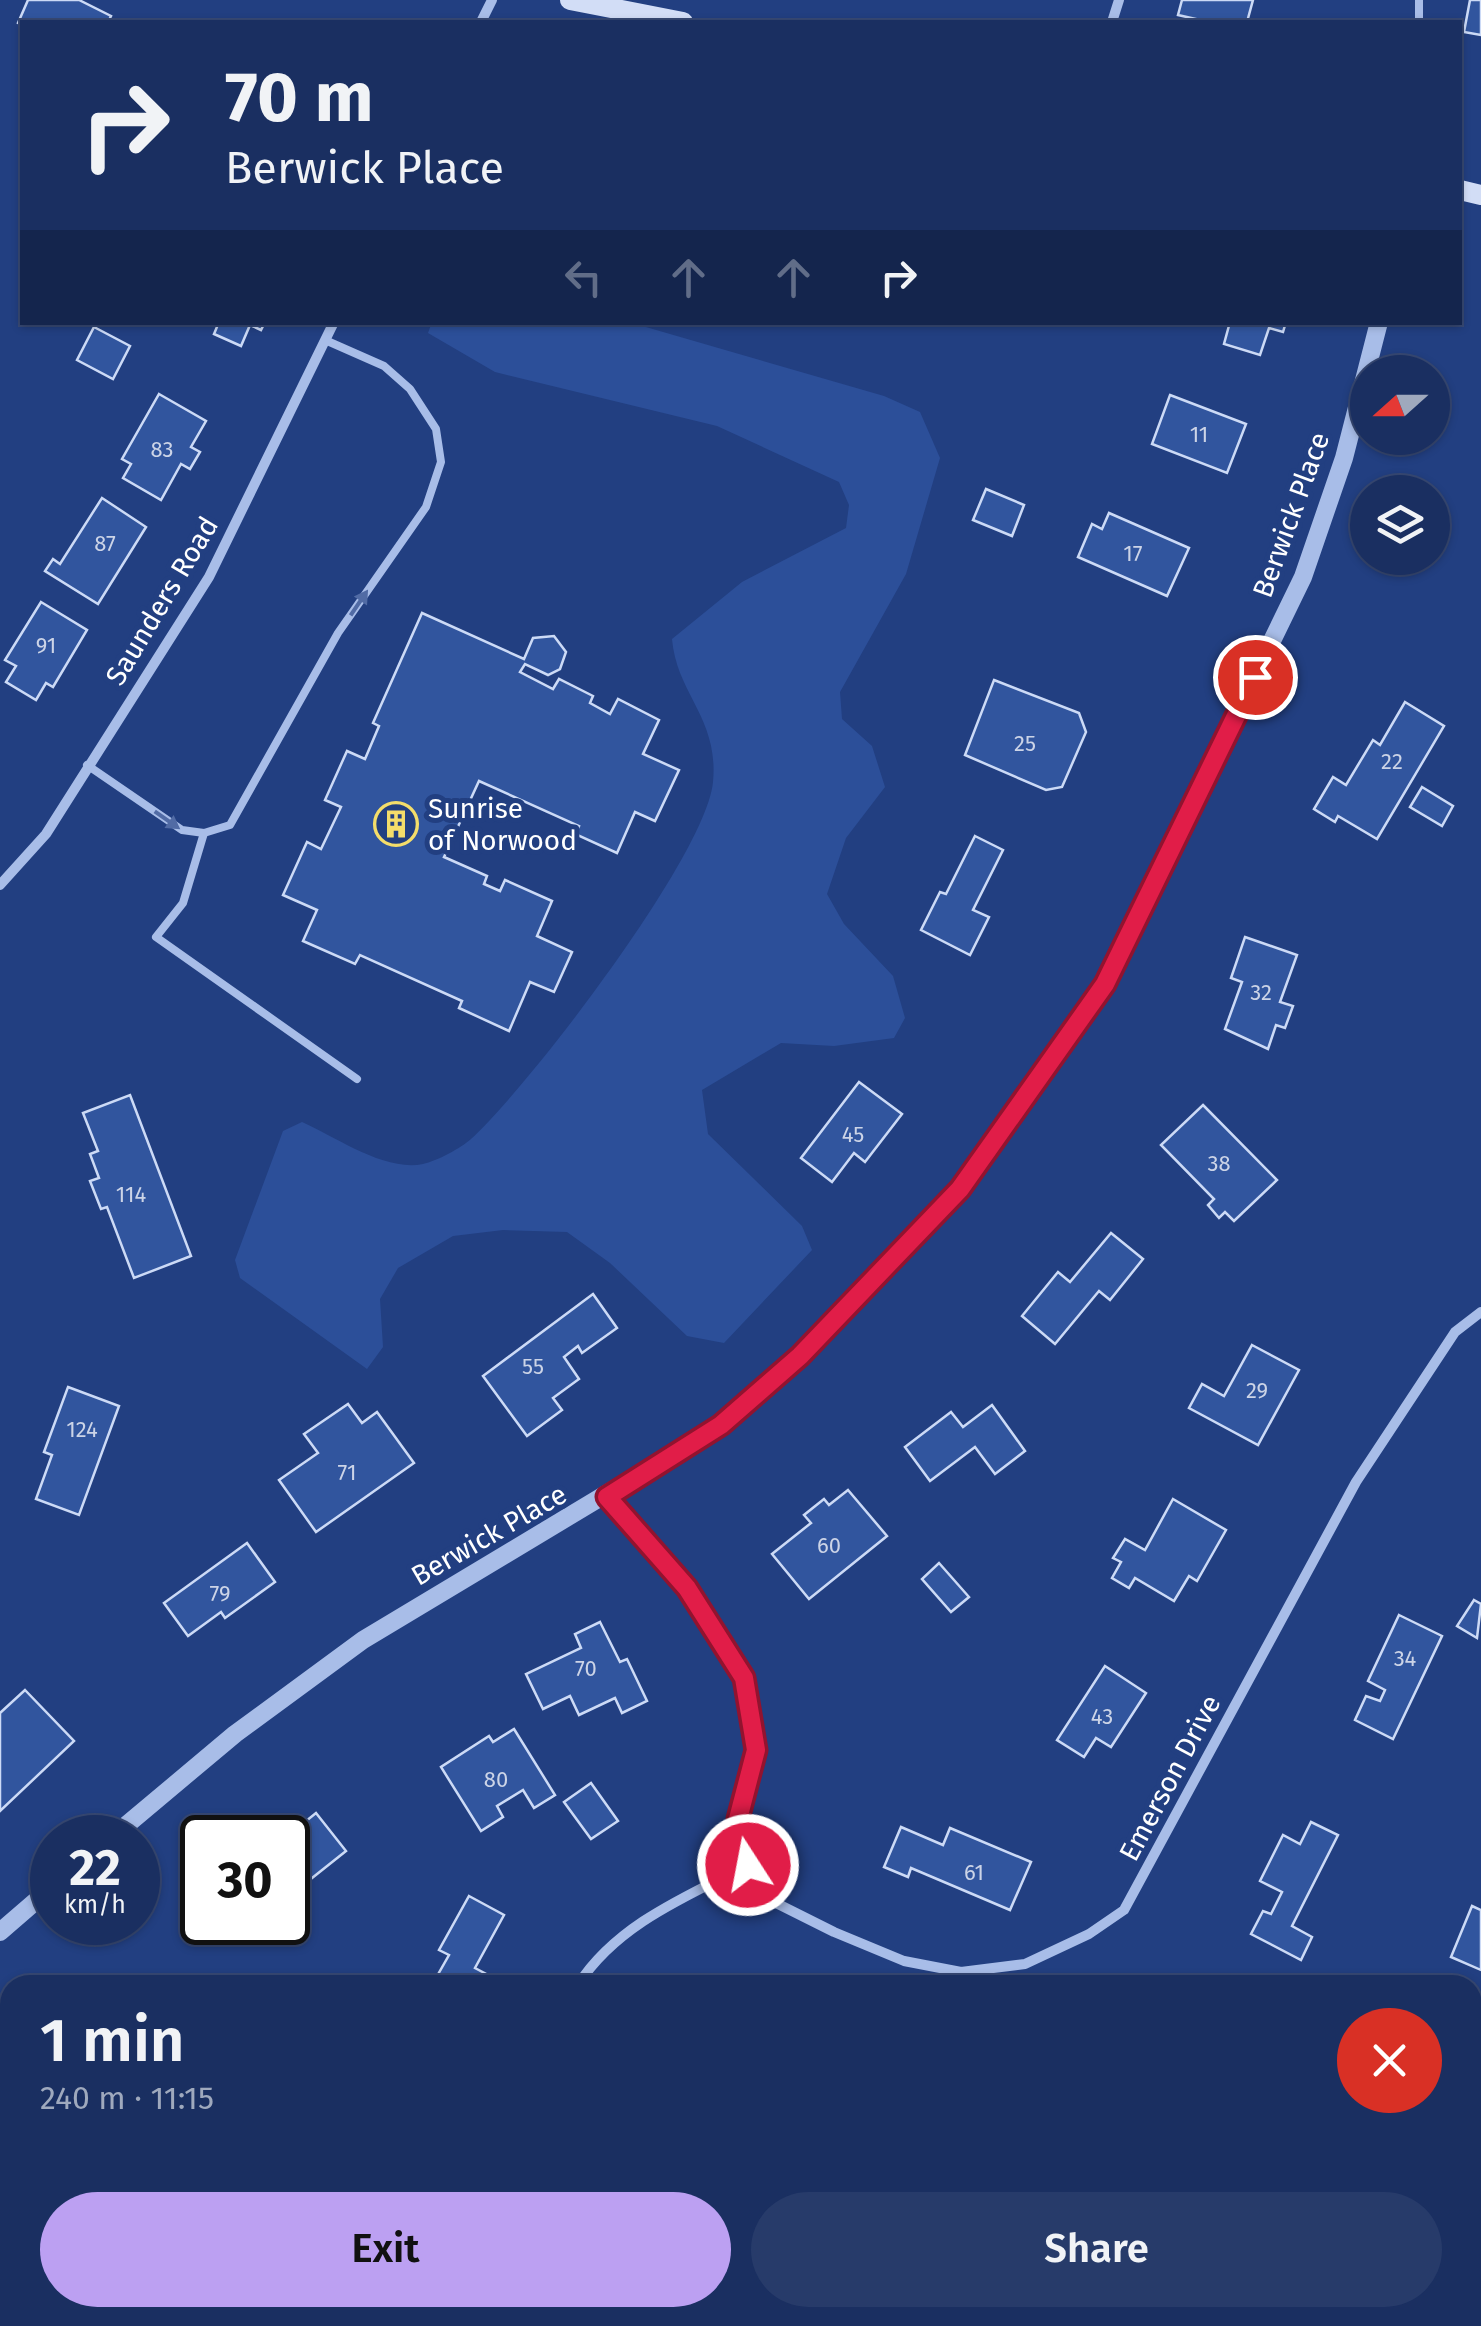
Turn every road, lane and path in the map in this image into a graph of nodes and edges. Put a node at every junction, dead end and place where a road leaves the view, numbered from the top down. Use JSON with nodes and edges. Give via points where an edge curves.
{"nodes":[{"id":1,"x":570,"y":0,"type":"edge"},
{"id":2,"x":673,"y":20,"type":"edge"},
{"id":3,"x":332,"y":325,"type":"edge"},
{"id":4,"x":1379,"y":325,"type":"edge"},
{"id":5,"x":325,"y":340,"type":"junction"},
{"id":6,"x":87,"y":765,"type":"junction"},
{"id":7,"x":204,"y":834,"type":"junction"},
{"id":8,"x":0,"y":884,"type":"edge"},
{"id":9,"x":358,"y":1079,"type":"dead end"},
{"id":10,"x":1481,"y":1312,"type":"edge"},
{"id":11,"x":607,"y":1497,"type":"junction"},
{"id":12,"x":139,"y":1815,"type":"edge"},
{"id":13,"x":748,"y":1865,"type":"junction"},
{"id":14,"x":30,"y":1906,"type":"edge"},
{"id":15,"x":0,"y":1932,"type":"edge"},
{"id":16,"x":584,"y":1975,"type":"edge"}],
"edges":[{"from":1,"to":2,"type":"main road"},
{"from":3,"to":5,"type":"street","name":"Saunders Road"},
{"from":4,"to":11,"type":"street","name":"Berwick Place","via":[[1303,577],[1105,984],[960,1189],[800,1356],[721,1425]]},
{"from":5,"to":6,"type":"street","name":"Saunders Road","via":[[209,577]]},
{"from":7,"to":5,"type":"lane","one_way":true,"via":[[230,826],[338,633],[426,507],[442,462],[436,429],[410,389],[384,366]]},
{"from":6,"to":7,"type":"lane","one_way":true,"via":[[182,830]]},
{"from":6,"to":8,"type":"street","name":"Saunders Road","via":[[46,834]]},
{"from":7,"to":9,"type":"lane","via":[[183,903],[156,937]]},
{"from":10,"to":13,"type":"street","name":"Emerson Drive","via":[[1455,1332],[1356,1482],[1124,1910],[1025,1964],[961,1972],[904,1960],[778,1904]]},
{"from":11,"to":12,"type":"street","name":"Berwick Place","via":[[363,1640]]},
{"from":11,"to":13,"type":"street","via":[[687,1588],[744,1678],[756,1750],[738,1819]]},
{"from":13,"to":16,"type":"street","via":[[661,1910],[596,1956]]},
{"from":14,"to":15,"type":"street"}]}
